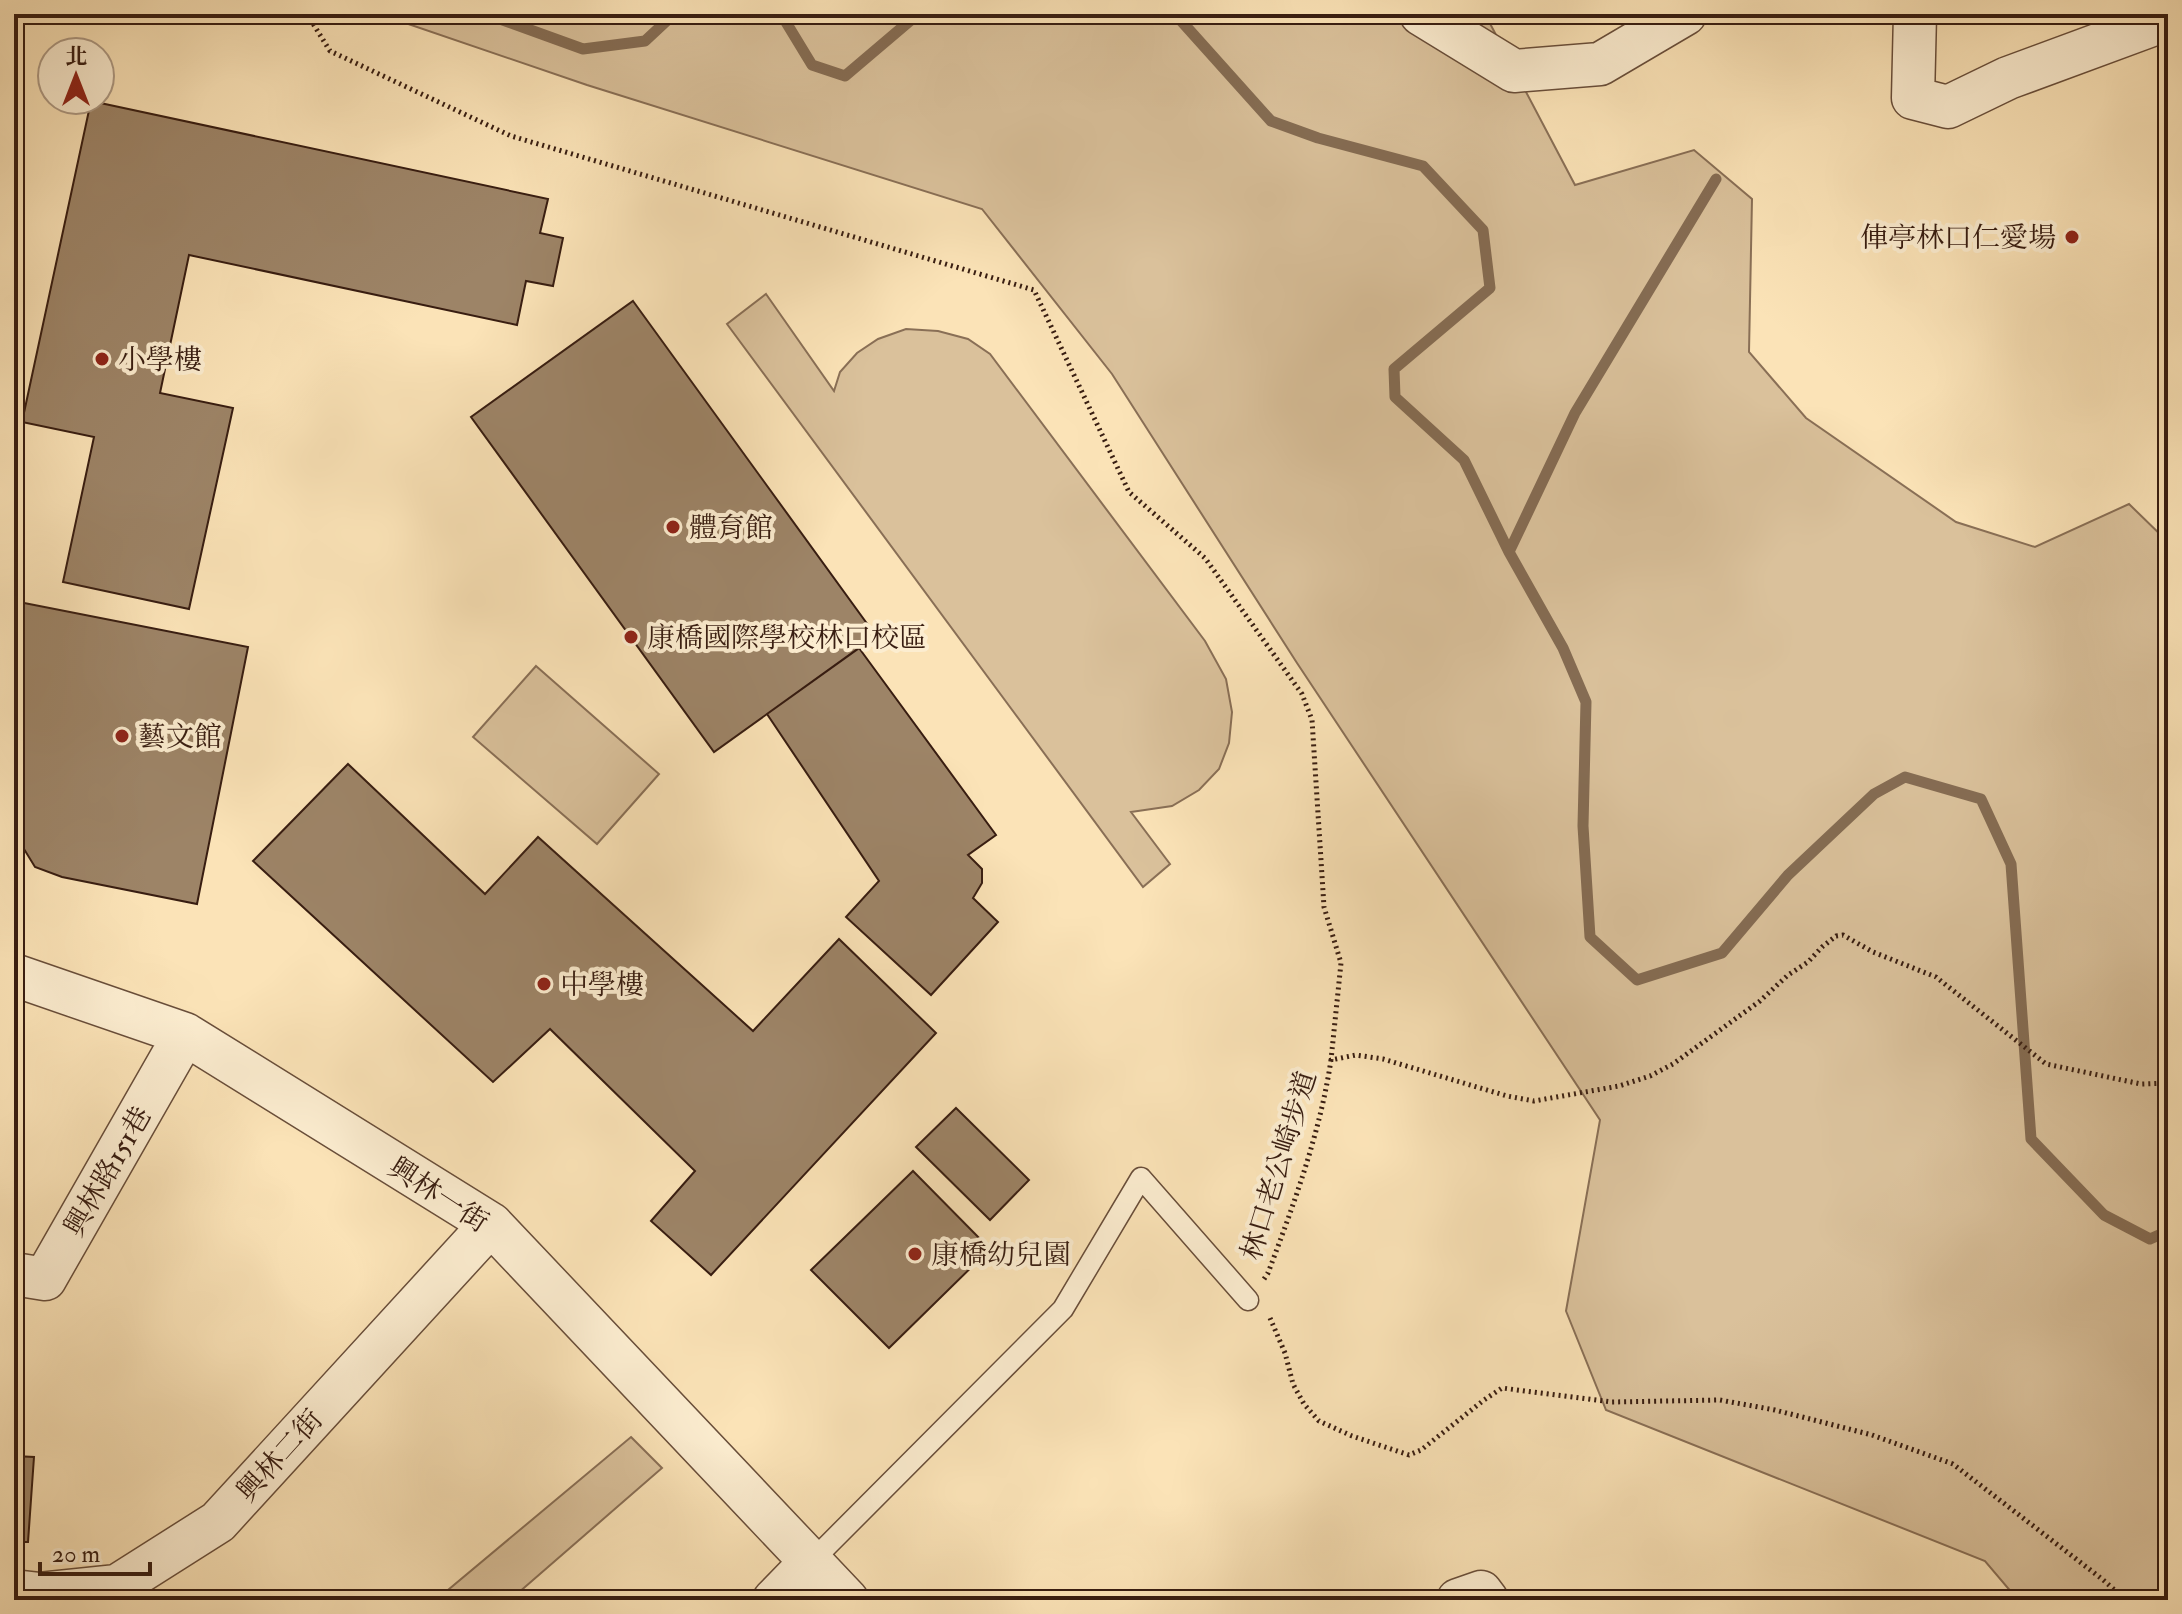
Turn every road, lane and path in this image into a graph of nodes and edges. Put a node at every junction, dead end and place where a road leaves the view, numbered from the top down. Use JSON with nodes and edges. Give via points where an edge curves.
{"nodes":[{"id":1,"x":307,"y":14,"type":"edge"},
{"id":2,"x":1421,"y":14,"type":"edge"},
{"id":3,"x":1685,"y":14,"type":"edge"},
{"id":4,"x":1915,"y":14,"type":"edge"},
{"id":5,"x":2168,"y":19,"type":"edge"},
{"id":6,"x":14,"y":975,"type":"edge"},
{"id":7,"x":185,"y":1034,"type":"junction"},
{"id":8,"x":1331,"y":1060,"type":"junction"},
{"id":9,"x":2168,"y":1083,"type":"edge"},
{"id":10,"x":491,"y":1224,"type":"junction"},
{"id":11,"x":14,"y":1274,"type":"edge"},
{"id":12,"x":1248,"y":1300,"type":"junction"},
{"id":13,"x":811,"y":1562,"type":"junction"},
{"id":14,"x":14,"y":1591,"type":"edge"},
{"id":15,"x":774,"y":1600,"type":"edge"},
{"id":16,"x":847,"y":1600,"type":"edge"},
{"id":17,"x":1458,"y":1600,"type":"edge"},
{"id":18,"x":1487,"y":1600,"type":"edge"},
{"id":19,"x":2126,"y":1600,"type":"edge"}],
"edges":[{"from":1,"to":8,"type":"path","via":[[330,51],[511,136],[1034,290],[1129,492],[1205,558],[1302,694],[1312,720],[1324,907],[1341,963]]},
{"from":2,"to":3,"type":"street","via":[[1514,71],[1600,64]]},
{"from":4,"to":5,"type":"street","via":[[1913,98],[1948,107],[2008,78]]},
{"from":6,"to":7,"type":"street","name":"興林一街"},
{"from":7,"to":10,"type":"street","name":"興林一街"},
{"from":7,"to":11,"type":"street","name":"興林路151巷","via":[[45,1279]]},
{"from":8,"to":9,"type":"path","name":"林口老公崎步道","via":[[1356,1055],[1383,1059],[1534,1101],[1619,1086],[1673,1064],[1843,935],[1936,977],[2046,1064],[2141,1084]]},
{"from":8,"to":12,"type":"path","name":"林口老公崎步道","via":[[1326,1095],[1289,1217],[1268,1273]]},
{"from":10,"to":13,"type":"street","name":"興林一街"},
{"from":10,"to":14,"type":"street","name":"興林二街","via":[[218,1522],[117,1586],[40,1594]]},
{"from":12,"to":13,"type":"lane","via":[[1141,1178],[1063,1309]]},
{"from":12,"to":19,"type":"path","name":"林口老公崎步道","via":[[1271,1319],[1304,1404],[1319,1421],[1352,1436],[1409,1455],[1502,1388],[1612,1402],[1720,1400],[1775,1410],[1872,1435],[1953,1464]]},
{"from":13,"to":15,"type":"street"},
{"from":13,"to":16,"type":"street","name":"興林一街"},
{"from":17,"to":18,"type":"street","via":[[1481,1592]]}]}
